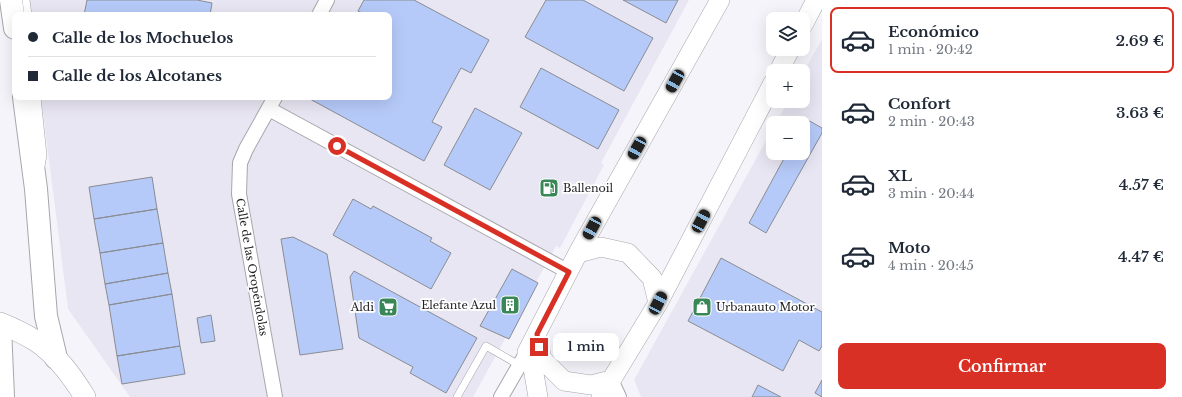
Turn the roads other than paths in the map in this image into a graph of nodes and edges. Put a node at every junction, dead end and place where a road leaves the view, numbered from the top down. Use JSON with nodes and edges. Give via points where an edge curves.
{"nodes":[{"id":1,"x":11,"y":0,"type":"edge"},
{"id":2,"x":26,"y":0,"type":"edge"},
{"id":3,"x":327,"y":0,"type":"edge"},
{"id":4,"x":720,"y":0,"type":"edge"},
{"id":5,"x":816,"y":0,"type":"edge"},
{"id":6,"x":13,"y":12,"type":"edge"},
{"id":7,"x":28,"y":12,"type":"edge"},
{"id":8,"x":321,"y":12,"type":"edge"},
{"id":9,"x":810,"y":12,"type":"edge"},
{"id":10,"x":766,"y":96,"type":"edge"},
{"id":11,"x":24,"y":100,"type":"edge"},
{"id":12,"x":37,"y":100,"type":"edge"},
{"id":13,"x":272,"y":103,"type":"edge"},
{"id":14,"x":36,"y":189,"type":"junction"},
{"id":15,"x":578,"y":253,"type":"junction"},
{"id":16,"x":569,"y":272,"type":"junction"},
{"id":17,"x":658,"y":303,"type":"junction"},
{"id":18,"x":0,"y":323,"type":"edge"},
{"id":19,"x":0,"y":326,"type":"edge"},
{"id":20,"x":537,"y":334,"type":"junction"},
{"id":21,"x":56,"y":358,"type":"junction"},
{"id":22,"x":523,"y":359,"type":"junction"},
{"id":23,"x":3,"y":388,"type":"edge"},
{"id":24,"x":615,"y":389,"type":"edge"},
{"id":25,"x":84,"y":397,"type":"edge"},
{"id":26,"x":275,"y":397,"type":"edge"},
{"id":27,"x":457,"y":397,"type":"edge"},
{"id":28,"x":501,"y":397,"type":"edge"},
{"id":29,"x":538,"y":397,"type":"edge"},
{"id":30,"x":601,"y":397,"type":"edge"}],
"edges":[{"from":1,"to":6,"type":"highway"},
{"from":2,"to":7,"type":"lane"},
{"from":3,"to":8,"type":"street"},
{"from":4,"to":15,"type":"street"},
{"from":5,"to":9,"type":"street"},
{"from":10,"to":17,"type":"street"},
{"from":11,"to":14,"type":"highway"},
{"from":12,"to":14,"type":"lane","via":[[43,155]]},
{"from":13,"to":16,"type":"street"},
{"from":13,"to":26,"type":"street","name":"Calle de las Oropéndolas","via":[[240,163],[239,194]]},
{"from":14,"to":21,"type":"highway","via":[[46,316]]},
{"from":15,"to":16,"type":"street"},
{"from":15,"to":17,"type":"street","via":[[601,247],[628,253],[652,278]]},
{"from":16,"to":20,"type":"street"},
{"from":17,"to":24,"type":"street"},
{"from":18,"to":21,"type":"main road","via":[[36,341]]},
{"from":19,"to":23,"type":"highway"},
{"from":20,"to":22,"type":"street"},
{"from":20,"to":24,"type":"street","via":[[542,359],[564,380]]},
{"from":21,"to":25,"type":"main road"},
{"from":22,"to":27,"type":"lane","via":[[486,346]]},
{"from":22,"to":28,"type":"street"},
{"from":22,"to":29,"type":"street","via":[[532,362]]},
{"from":24,"to":30,"type":"street"}]}
